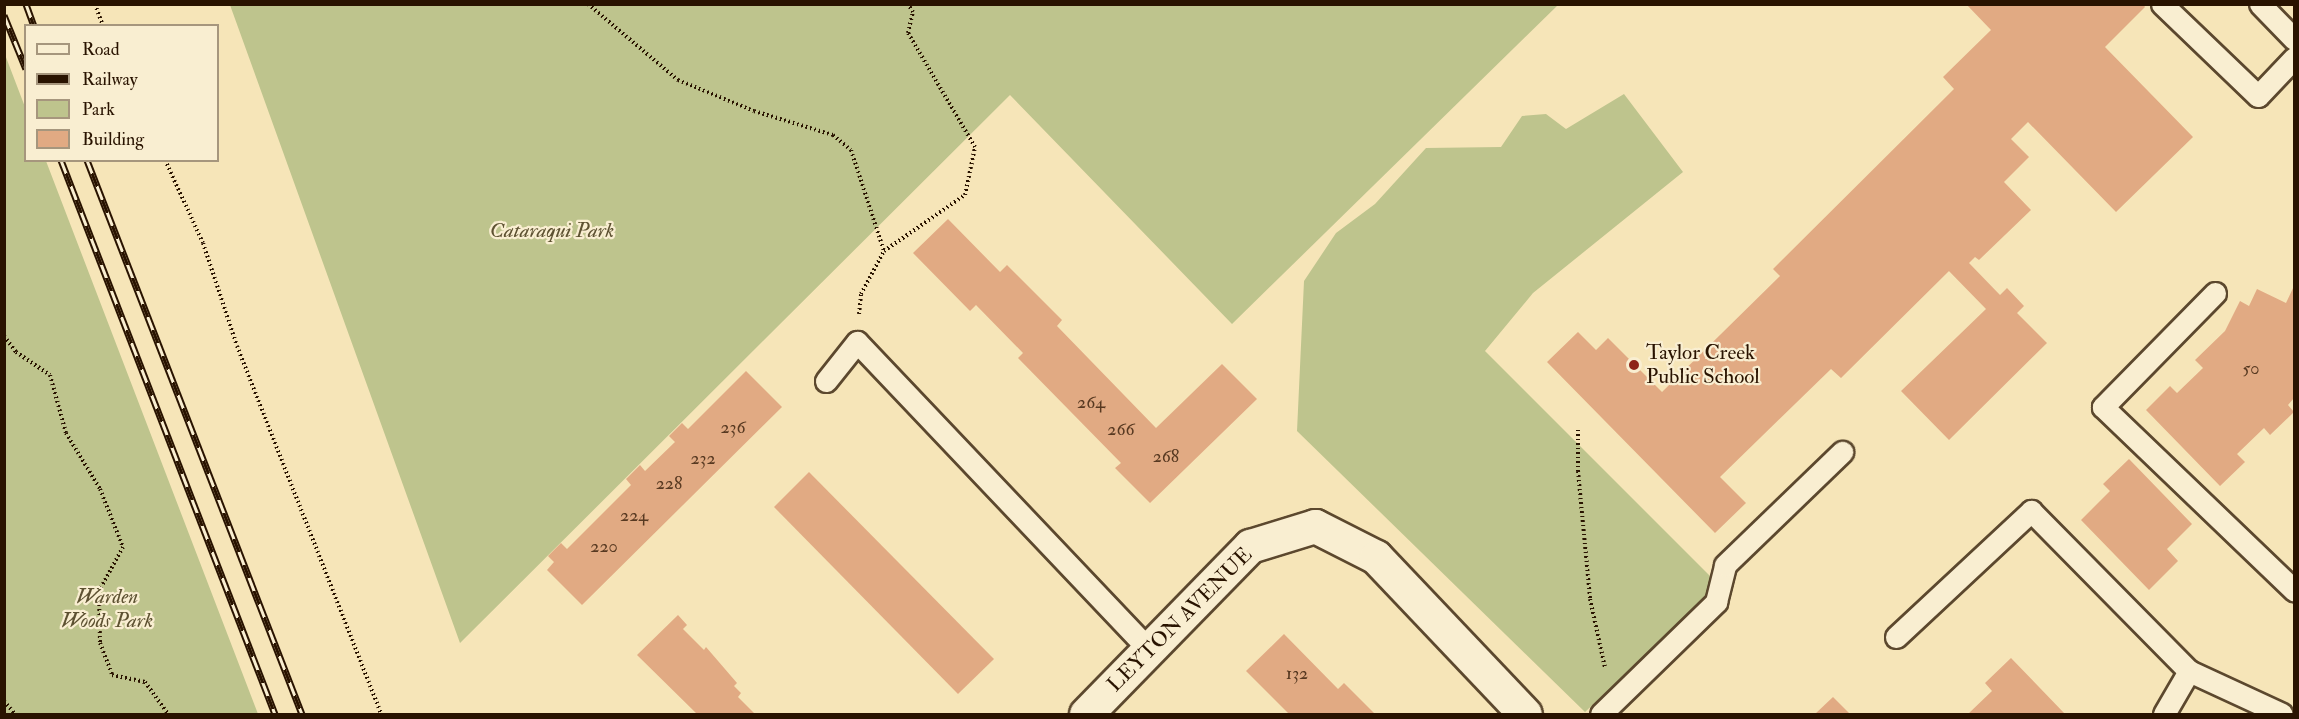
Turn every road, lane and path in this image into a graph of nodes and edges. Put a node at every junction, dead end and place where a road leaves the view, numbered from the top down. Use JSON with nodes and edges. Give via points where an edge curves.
{"nodes":[{"id":1,"x":95,"y":4,"type":"edge"},
{"id":2,"x":588,"y":4,"type":"edge"},
{"id":3,"x":908,"y":4,"type":"edge"},
{"id":4,"x":2162,"y":4,"type":"edge"},
{"id":5,"x":2260,"y":4,"type":"edge"},
{"id":6,"x":102,"y":24,"type":"edge"},
{"id":7,"x":2295,"y":39,"type":"edge"},
{"id":8,"x":2295,"y":58,"type":"edge"},
{"id":9,"x":166,"y":162,"type":"edge"},
{"id":10,"x":884,"y":251,"type":"junction"},
{"id":11,"x":2215,"y":293,"type":"dead end"},
{"id":12,"x":4,"y":336,"type":"edge"},
{"id":13,"x":857,"y":342,"type":"junction"},
{"id":14,"x":826,"y":381,"type":"dead end"},
{"id":15,"x":1578,"y":430,"type":"dead end"},
{"id":16,"x":1842,"y":452,"type":"dead end"},
{"id":17,"x":2295,"y":590,"type":"edge"},
{"id":18,"x":1896,"y":637,"type":"dead end"},
{"id":19,"x":1149,"y":650,"type":"junction"},
{"id":20,"x":2189,"y":671,"type":"junction"},
{"id":21,"x":1616,"y":700,"type":"junction"},
{"id":22,"x":4,"y":701,"type":"edge"},
{"id":23,"x":15,"y":714,"type":"edge"},
{"id":24,"x":168,"y":714,"type":"edge"},
{"id":25,"x":381,"y":714,"type":"edge"},
{"id":26,"x":1086,"y":714,"type":"edge"},
{"id":27,"x":1525,"y":714,"type":"edge"},
{"id":28,"x":1601,"y":714,"type":"edge"},
{"id":29,"x":2164,"y":714,"type":"edge"},
{"id":30,"x":2282,"y":714,"type":"edge"}],
"edges":[{"from":1,"to":6,"type":"path"},
{"from":2,"to":10,"type":"path","via":[[678,80],[754,111],[832,135],[851,150]]},
{"from":3,"to":10,"type":"path","via":[[913,12],[908,33],[975,147],[965,195]]},
{"from":4,"to":8,"type":"lane","via":[[2258,96]]},
{"from":5,"to":7,"type":"lane"},
{"from":9,"to":25,"type":"path","via":[[203,243],[237,346]]},
{"from":10,"to":13,"type":"path","via":[[861,294]]},
{"from":11,"to":17,"type":"lane","via":[[2103,407]]},
{"from":12,"to":24,"type":"path","via":[[16,352],[50,375],[66,433],[100,489],[123,547],[99,591],[100,643],[112,675],[145,682]]},
{"from":13,"to":14,"type":"lane"},
{"from":13,"to":19,"type":"lane"},
{"from":15,"to":21,"type":"path","via":[[1590,599],[1605,671]]},
{"from":16,"to":21,"type":"lane","via":[[1725,565],[1716,602]]},
{"from":18,"to":20,"type":"lane","via":[[2031,511]]},
{"from":19,"to":26,"type":"street","name":"LEYTON AVENUE"},
{"from":19,"to":27,"type":"street","name":"LEYTON AVENUE","via":[[1250,546],[1315,526],[1376,557]]},
{"from":20,"to":29,"type":"lane"},
{"from":20,"to":30,"type":"lane"},
{"from":21,"to":28,"type":"lane"},
{"from":22,"to":23,"type":"path"}]}
